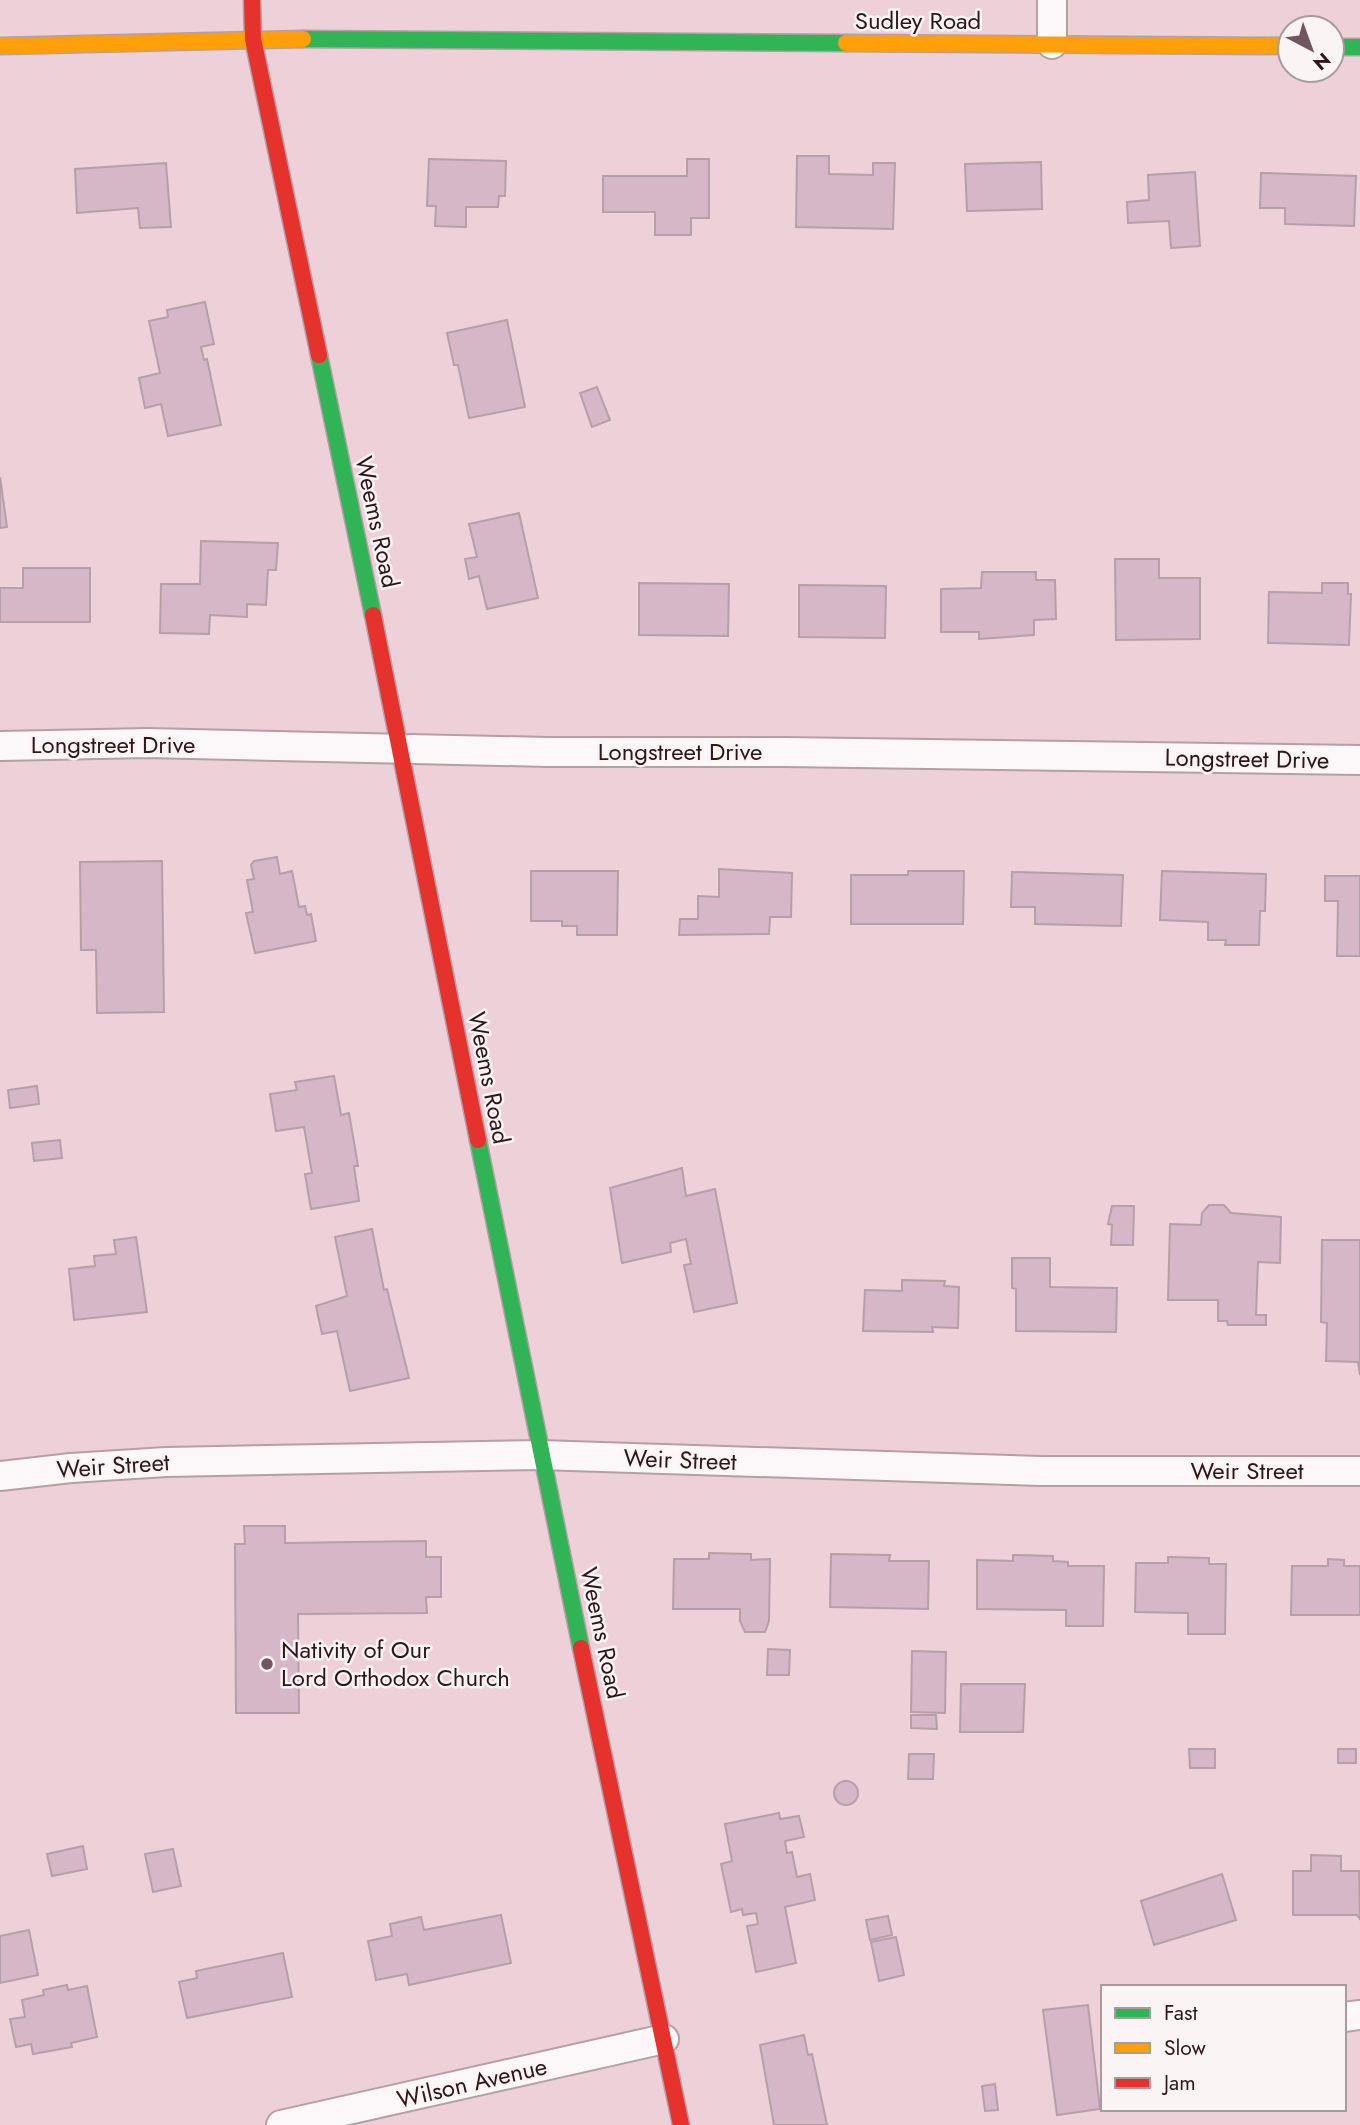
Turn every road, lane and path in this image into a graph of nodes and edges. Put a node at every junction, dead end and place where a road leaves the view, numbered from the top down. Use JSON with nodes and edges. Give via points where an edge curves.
{"nodes":[{"id":1,"x":252,"y":0,"type":"edge"},
{"id":2,"x":1052,"y":0,"type":"edge"},
{"id":3,"x":253,"y":39,"type":"junction"},
{"id":4,"x":1052,"y":44,"type":"junction"},
{"id":5,"x":0,"y":46,"type":"edge"},
{"id":6,"x":1276,"y":46,"type":"edge"},
{"id":7,"x":0,"y":746,"type":"edge"},
{"id":8,"x":401,"y":750,"type":"junction"},
{"id":9,"x":1360,"y":760,"type":"edge"},
{"id":10,"x":540,"y":1455,"type":"junction"},
{"id":11,"x":1360,"y":1471,"type":"edge"},
{"id":12,"x":0,"y":1476,"type":"edge"},
{"id":13,"x":664,"y":2039,"type":"junction"},
{"id":14,"x":281,"y":2125,"type":"edge"},
{"id":15,"x":681,"y":2125,"type":"edge"}],
"edges":[{"from":1,"to":3,"type":"street","name":"Weems Road"},
{"from":2,"to":4,"type":"street"},
{"from":3,"to":4,"type":"street","name":"Sudley Road"},
{"from":3,"to":5,"type":"street","name":"Sudley Road"},
{"from":3,"to":8,"type":"street","name":"Weems Road"},
{"from":4,"to":6,"type":"street","name":"Sudley Road"},
{"from":7,"to":8,"type":"street","name":"Longstreet Drive","via":[[148,743]]},
{"from":8,"to":9,"type":"street","name":"Longstreet Drive"},
{"from":8,"to":10,"type":"street","name":"Weems Road"},
{"from":10,"to":11,"type":"street","name":"Weir Street","via":[[1041,1471]]},
{"from":10,"to":12,"type":"street","name":"Weir Street","via":[[166,1462]]},
{"from":10,"to":13,"type":"street","name":"Weems Road"},
{"from":13,"to":14,"type":"street","name":"Wilson Avenue"},
{"from":13,"to":15,"type":"street","name":"Weems Road"}]}
